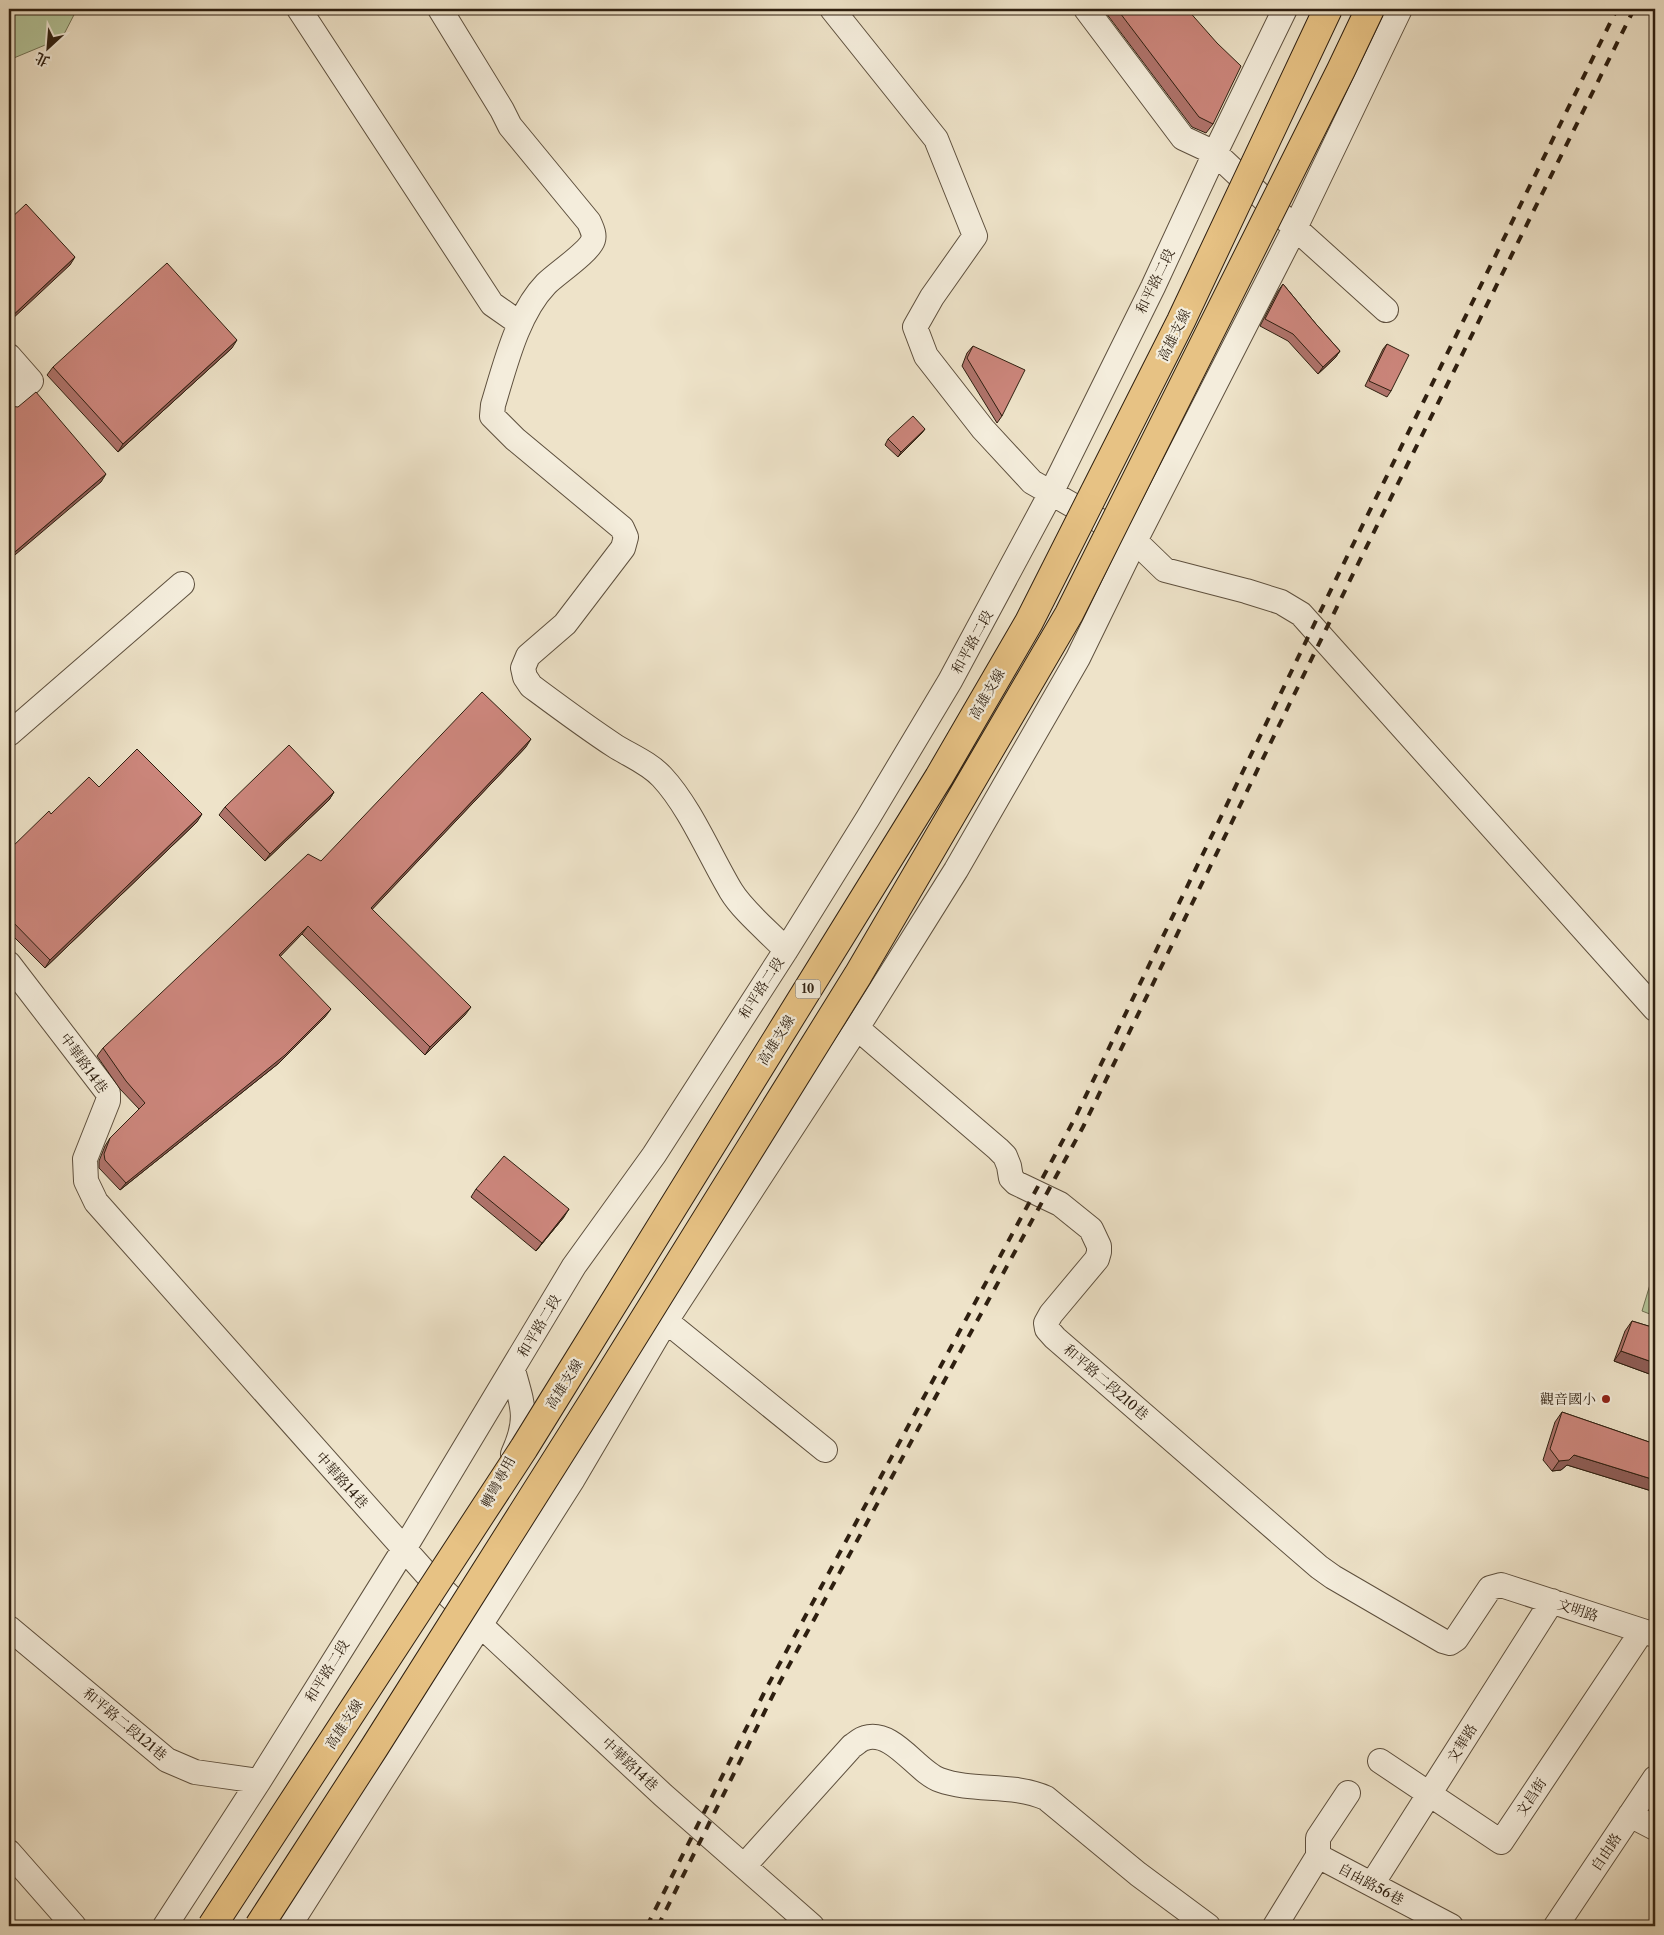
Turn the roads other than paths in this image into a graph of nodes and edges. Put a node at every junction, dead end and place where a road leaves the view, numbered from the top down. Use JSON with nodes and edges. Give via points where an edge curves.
{"nodes":[{"id":1,"x":300,"y":9,"type":"edge"},
{"id":2,"x":440,"y":9,"type":"edge"},
{"id":3,"x":832,"y":9,"type":"edge"},
{"id":4,"x":1086,"y":9,"type":"edge"},
{"id":5,"x":1285,"y":9,"type":"edge"},
{"id":6,"x":1328,"y":9,"type":"edge"},
{"id":7,"x":1370,"y":9,"type":"edge"},
{"id":8,"x":1400,"y":9,"type":"edge"},
{"id":9,"x":1215,"y":153,"type":"junction"},
{"id":10,"x":1295,"y":228,"type":"junction"},
{"id":11,"x":1386,"y":310,"type":"dead end"},
{"id":12,"x":519,"y":323,"type":"junction"},
{"id":13,"x":9,"y":356,"type":"edge"},
{"id":14,"x":9,"y":402,"type":"edge"},
{"id":15,"x":1051,"y":493,"type":"junction"},
{"id":16,"x":1135,"y":541,"type":"junction"},
{"id":17,"x":182,"y":584,"type":"dead end"},
{"id":18,"x":9,"y":734,"type":"edge"},
{"id":19,"x":786,"y":950,"type":"junction"},
{"id":20,"x":9,"y":964,"type":"edge"},
{"id":21,"x":1655,"y":1009,"type":"edge"},
{"id":22,"x":857,"y":1028,"type":"junction"},
{"id":23,"x":666,"y":1321,"type":"junction"},
{"id":24,"x":513,"y":1370,"type":"junction"},
{"id":25,"x":825,"y":1450,"type":"dead end"},
{"id":26,"x":404,"y":1549,"type":"junction"},
{"id":27,"x":431,"y":1579,"type":"junction"},
{"id":28,"x":1501,"y":1585,"type":"joint"},
{"id":29,"x":1552,"y":1601,"type":"junction"},
{"id":30,"x":480,"y":1626,"type":"junction"},
{"id":31,"x":9,"y":1628,"type":"edge"},
{"id":32,"x":1649,"y":1633,"type":"edge"},
{"id":33,"x":1380,"y":1761,"type":"dead end"},
{"id":34,"x":1655,"y":1778,"type":"edge"},
{"id":35,"x":259,"y":1781,"type":"junction"},
{"id":36,"x":1348,"y":1793,"type":"dead end"},
{"id":37,"x":1430,"y":1794,"type":"junction"},
{"id":38,"x":1630,"y":1815,"type":"junction"},
{"id":39,"x":1655,"y":1828,"type":"edge"},
{"id":40,"x":9,"y":1852,"type":"edge"},
{"id":41,"x":1318,"y":1856,"type":"junction"},
{"id":42,"x":744,"y":1866,"type":"junction"},
{"id":43,"x":1372,"y":1884,"type":"junction"},
{"id":44,"x":1427,"y":1921,"type":"edge"},
{"id":45,"x":74,"y":1926,"type":"edge"},
{"id":46,"x":165,"y":1926,"type":"edge"},
{"id":47,"x":212,"y":1926,"type":"edge"},
{"id":48,"x":259,"y":1926,"type":"edge"},
{"id":49,"x":289,"y":1926,"type":"edge"},
{"id":50,"x":812,"y":1926,"type":"edge"},
{"id":51,"x":1208,"y":1926,"type":"edge"},
{"id":52,"x":1275,"y":1926,"type":"edge"},
{"id":53,"x":1451,"y":1926,"type":"edge"},
{"id":54,"x":1556,"y":1926,"type":"edge"}],
"edges":[{"from":1,"to":12,"type":"street","via":[[492,304]]},
{"from":2,"to":12,"type":"street","via":[[510,126],[589,222],[593,232],[593,240],[587,248],[544,285]]},
{"from":3,"to":15,"type":"street","via":[[936,139],[975,236],[915,326],[926,356],[982,429],[1032,482]]},
{"from":4,"to":9,"type":"street","via":[[1183,138]]},
{"from":5,"to":9,"type":"street","name":"和平路二段"},
{"from":6,"to":47,"type":"highway","name":"高雄支線","number":"10","bridge":true,"via":[[1181,321],[1014,648],[938,777],[524,1448]]},
{"from":7,"to":48,"type":"highway","number":"10","bridge":true,"via":[[1069,614],[858,975],[594,1400]]},
{"from":8,"to":10,"type":"street"},
{"from":9,"to":10,"type":"street"},
{"from":9,"to":15,"type":"street","name":"和平路二段","via":[[1154,287]]},
{"from":10,"to":11,"type":"street"},
{"from":10,"to":16,"type":"street"},
{"from":12,"to":19,"type":"street","via":[[492,416],[622,528],[626,538],[623,548],[565,624],[528,656],[523,668],[525,677],[531,686],[582,724],[649,765],[662,777],[700,835],[732,893]]},
{"from":13,"to":14,"type":"street","via":[[31,381]]},
{"from":15,"to":16,"type":"street"},
{"from":15,"to":19,"type":"street","name":"和平路二段","via":[[950,681]]},
{"from":16,"to":21,"type":"street","via":[[1165,570],[1281,602],[1301,614]]},
{"from":16,"to":22,"type":"street","via":[[1078,658],[956,870]]},
{"from":17,"to":18,"type":"street"},
{"from":19,"to":24,"type":"street","name":"和平路二段","via":[[654,1156],[574,1266]]},
{"from":20,"to":26,"type":"street","name":"中華路14巷","via":[[108,1093],[108,1101],[85,1160],[86,1181],[96,1202]]},
{"from":22,"to":23,"type":"street"},
{"from":22,"to":28,"type":"street","name":"和平路二段210巷","via":[[998,1149],[1016,1183],[1060,1204],[1091,1229],[1098,1246],[1097,1259],[1051,1314],[1046,1323],[1047,1329],[1304,1554],[1333,1577],[1450,1643],[1490,1588]]},
{"from":23,"to":25,"type":"street"},
{"from":23,"to":30,"type":"street","via":[[573,1480]]},
{"from":24,"to":26,"type":"street","name":"和平路二段"},
{"from":24,"to":27,"type":"street","name":"轉彎專用","via":[[524,1409],[522,1435],[491,1500]]},
{"from":26,"to":27,"type":"street","name":"中華路14巷"},
{"from":26,"to":35,"type":"street","name":"和平路二段"},
{"from":27,"to":30,"type":"street","name":"中華路14巷"},
{"from":28,"to":29,"type":"street","name":"文明路"},
{"from":29,"to":32,"type":"street","name":"文明路"},
{"from":29,"to":37,"type":"street","name":"文華路"},
{"from":30,"to":42,"type":"street","name":"中華路14巷","via":[[662,1795]]},
{"from":30,"to":49,"type":"street"},
{"from":31,"to":35,"type":"street","name":"和平路二段121巷","via":[[167,1760],[195,1772]]},
{"from":32,"to":37,"type":"street","name":"文昌街","via":[[1501,1842]]},
{"from":33,"to":37,"type":"street","name":"文昌街"},
{"from":34,"to":38,"type":"street","name":"自由路"},
{"from":35,"to":46,"type":"street","name":"和平路二段"},
{"from":36,"to":41,"type":"street","via":[[1318,1838]]},
{"from":37,"to":43,"type":"street","name":"文華路"},
{"from":38,"to":39,"type":"street"},
{"from":38,"to":54,"type":"street","name":"自由路"},
{"from":40,"to":45,"type":"street"},
{"from":41,"to":43,"type":"street","name":"自由路56巷"},
{"from":41,"to":52,"type":"street"},
{"from":42,"to":50,"type":"street","name":"中華路14巷"},
{"from":42,"to":51,"type":"street","via":[[852,1746],[864,1738],[876,1737],[893,1744],[938,1780],[1028,1792],[1046,1798],[1138,1874]]},
{"from":43,"to":44,"type":"street","name":"自由路56巷"},
{"from":44,"to":53,"type":"street","name":"自由路56巷"}]}
